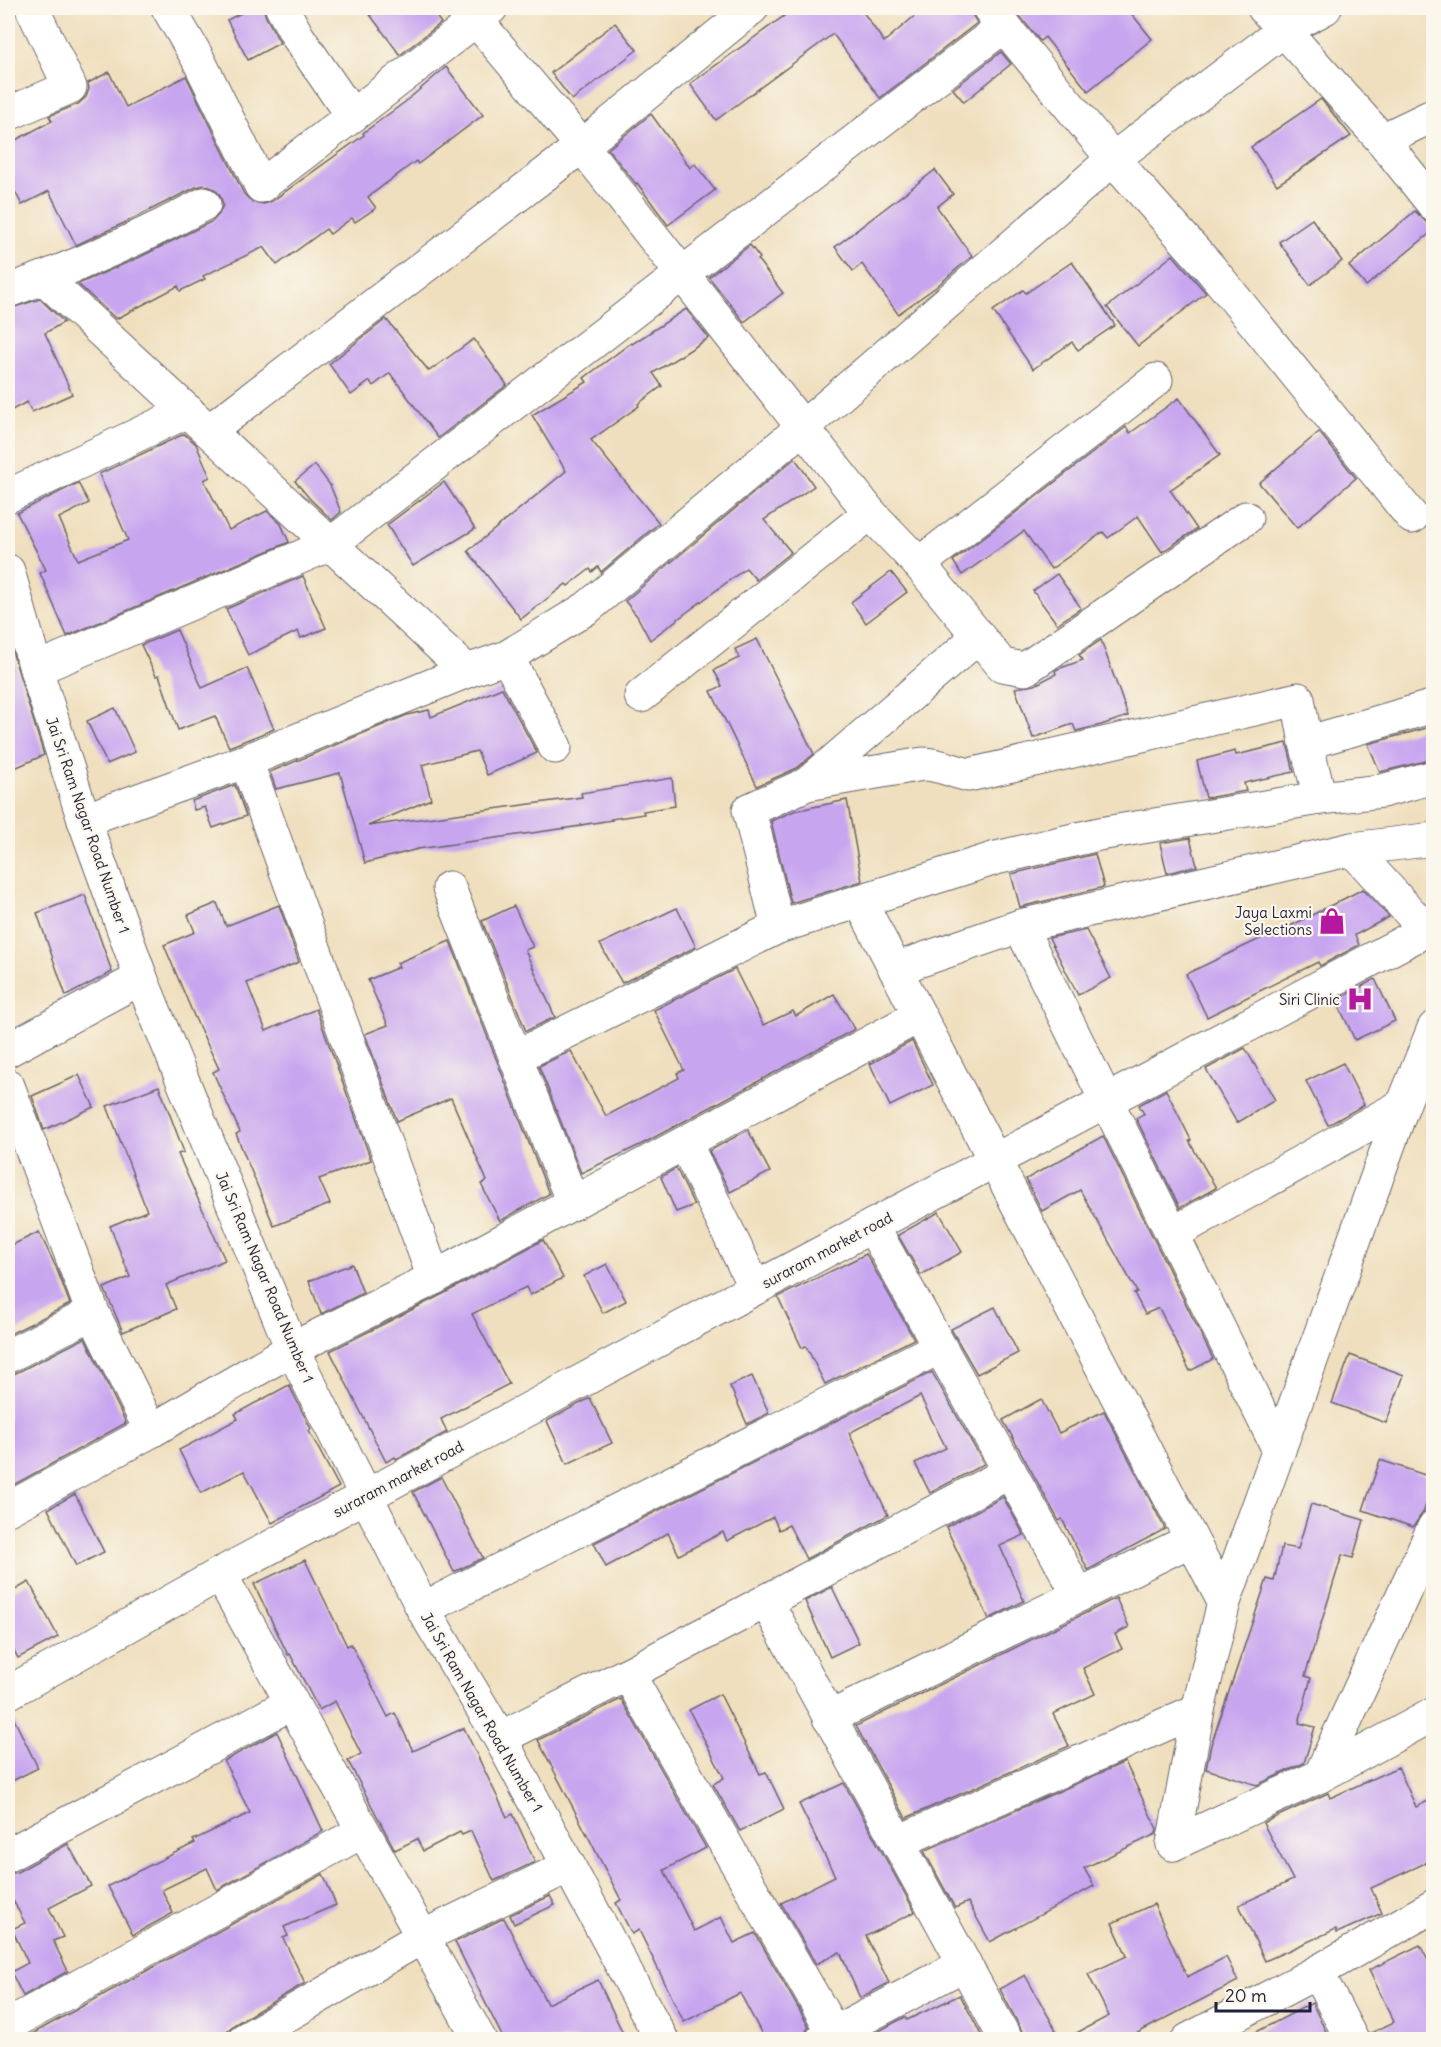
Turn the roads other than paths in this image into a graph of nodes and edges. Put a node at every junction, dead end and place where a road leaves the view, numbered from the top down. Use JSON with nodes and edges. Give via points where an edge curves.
{"nodes":[{"id":1,"x":32,"y":8,"type":"edge"},
{"id":2,"x":168,"y":8,"type":"edge"},
{"id":3,"x":282,"y":8,"type":"edge"},
{"id":4,"x":752,"y":8,"type":"edge"},
{"id":5,"x":1325,"y":8,"type":"edge"},
{"id":6,"x":478,"y":12,"type":"edge"},
{"id":7,"x":997,"y":17,"type":"edge"},
{"id":8,"x":1274,"y":19,"type":"edge"},
{"id":9,"x":8,"y":114,"type":"edge"},
{"id":10,"x":1434,"y":115,"type":"edge"},
{"id":11,"x":352,"y":116,"type":"junction"},
{"id":12,"x":1382,"y":140,"type":"junction"},
{"id":13,"x":582,"y":146,"type":"junction"},
{"id":14,"x":1113,"y":159,"type":"junction"},
{"id":15,"x":204,"y":204,"type":"dead end"},
{"id":16,"x":1434,"y":206,"type":"edge"},
{"id":17,"x":682,"y":275,"type":"junction"},
{"id":18,"x":44,"y":278,"type":"junction"},
{"id":19,"x":8,"y":291,"type":"edge"},
{"id":20,"x":1156,"y":380,"type":"dead end"},
{"id":21,"x":198,"y":421,"type":"junction"},
{"id":22,"x":802,"y":428,"type":"junction"},
{"id":23,"x":8,"y":496,"type":"edge"},
{"id":24,"x":870,"y":513,"type":"junction"},
{"id":25,"x":1412,"y":517,"type":"dead end"},
{"id":26,"x":1246,"y":518,"type":"dead end"},
{"id":27,"x":331,"y":544,"type":"junction"},
{"id":28,"x":919,"y":564,"type":"junction"},
{"id":29,"x":8,"y":571,"type":"edge"},
{"id":30,"x":978,"y":637,"type":"junction"},
{"id":31,"x":507,"y":657,"type":"junction"},
{"id":32,"x":36,"y":669,"type":"junction"},
{"id":33,"x":467,"y":671,"type":"junction"},
{"id":34,"x":641,"y":696,"type":"dead end"},
{"id":35,"x":1434,"y":706,"type":"edge"},
{"id":36,"x":1306,"y":743,"type":"junction"},
{"id":37,"x":555,"y":747,"type":"dead end"},
{"id":38,"x":246,"y":761,"type":"junction"},
{"id":39,"x":1434,"y":777,"type":"edge"},
{"id":40,"x":807,"y":784,"type":"junction"},
{"id":41,"x":1320,"y":798,"type":"junction"},
{"id":42,"x":84,"y":820,"type":"junction"},
{"id":43,"x":1434,"y":839,"type":"edge"},
{"id":44,"x":1352,"y":849,"type":"junction"},
{"id":45,"x":449,"y":888,"type":"dead end"},
{"id":46,"x":860,"y":901,"type":"junction"},
{"id":47,"x":1020,"y":926,"type":"junction"},
{"id":48,"x":778,"y":927,"type":"junction"},
{"id":49,"x":1430,"y":928,"type":"edge"},
{"id":50,"x":895,"y":969,"type":"junction"},
{"id":51,"x":141,"y":978,"type":"junction"},
{"id":52,"x":919,"y":1016,"type":"junction"},
{"id":53,"x":1434,"y":1028,"type":"edge"},
{"id":54,"x":8,"y":1050,"type":"edge"},
{"id":55,"x":516,"y":1057,"type":"junction"},
{"id":56,"x":8,"y":1086,"type":"edge"},
{"id":57,"x":1106,"y":1101,"type":"junction"},
{"id":58,"x":1403,"y":1105,"type":"junction"},
{"id":59,"x":685,"y":1143,"type":"junction"},
{"id":60,"x":994,"y":1160,"type":"junction"},
{"id":61,"x":573,"y":1203,"type":"junction"},
{"id":62,"x":872,"y":1226,"type":"junction"},
{"id":63,"x":1172,"y":1234,"type":"junction"},
{"id":64,"x":434,"y":1278,"type":"junction"},
{"id":65,"x":755,"y":1288,"type":"junction"},
{"id":66,"x":93,"y":1313,"type":"junction"},
{"id":67,"x":940,"y":1347,"type":"junction"},
{"id":68,"x":292,"y":1349,"type":"junction"},
{"id":69,"x":8,"y":1356,"type":"edge"},
{"id":70,"x":151,"y":1431,"type":"junction"},
{"id":71,"x":1279,"y":1450,"type":"junction"},
{"id":72,"x":1010,"y":1472,"type":"junction"},
{"id":73,"x":367,"y":1496,"type":"junction"},
{"id":74,"x":8,"y":1509,"type":"edge"},
{"id":75,"x":1434,"y":1527,"type":"edge"},
{"id":76,"x":1191,"y":1540,"type":"junction"},
{"id":77,"x":220,"y":1574,"type":"junction"},
{"id":78,"x":1079,"y":1595,"type":"junction"},
{"id":79,"x":766,"y":1601,"type":"junction"},
{"id":80,"x":1224,"y":1602,"type":"junction"},
{"id":81,"x":423,"y":1609,"type":"junction"},
{"id":82,"x":628,"y":1674,"type":"junction"},
{"id":83,"x":8,"y":1693,"type":"edge"},
{"id":84,"x":292,"y":1703,"type":"junction"},
{"id":85,"x":1198,"y":1710,"type":"junction"},
{"id":86,"x":1434,"y":1714,"type":"edge"},
{"id":87,"x":830,"y":1718,"type":"junction"},
{"id":88,"x":500,"y":1738,"type":"junction"},
{"id":89,"x":1320,"y":1776,"type":"junction"},
{"id":90,"x":363,"y":1831,"type":"junction"},
{"id":91,"x":898,"y":1842,"type":"junction"},
{"id":92,"x":8,"y":1855,"type":"edge"},
{"id":93,"x":569,"y":1866,"type":"junction"},
{"id":94,"x":1434,"y":1906,"type":"edge"},
{"id":95,"x":422,"y":1937,"type":"junction"},
{"id":96,"x":965,"y":1964,"type":"junction"},
{"id":97,"x":1317,"y":1972,"type":"junction"},
{"id":98,"x":8,"y":2025,"type":"edge"},
{"id":99,"x":828,"y":2036,"type":"edge"},
{"id":100,"x":244,"y":2040,"type":"edge"},
{"id":101,"x":480,"y":2040,"type":"edge"},
{"id":102,"x":662,"y":2040,"type":"edge"},
{"id":103,"x":1006,"y":2040,"type":"edge"},
{"id":104,"x":1188,"y":2040,"type":"edge"},
{"id":105,"x":1352,"y":2040,"type":"edge"}],
"edges":[{"from":1,"to":9,"type":"street","via":[[70,87]]},
{"from":2,"to":11,"type":"street","via":[[197,57],[261,186]]},
{"from":3,"to":11,"type":"street"},
{"from":4,"to":13,"type":"street"},
{"from":5,"to":8,"type":"street"},
{"from":6,"to":11,"type":"street"},
{"from":6,"to":13,"type":"street"},
{"from":7,"to":14,"type":"street"},
{"from":7,"to":17,"type":"street"},
{"from":8,"to":12,"type":"street"},
{"from":8,"to":14,"type":"street"},
{"from":10,"to":12,"type":"street"},
{"from":12,"to":16,"type":"street"},
{"from":13,"to":17,"type":"street"},
{"from":13,"to":21,"type":"street"},
{"from":14,"to":22,"type":"street"},
{"from":14,"to":25,"type":"street","via":[[1210,268]]},
{"from":15,"to":18,"type":"street"},
{"from":17,"to":22,"type":"street"},
{"from":17,"to":27,"type":"street"},
{"from":18,"to":19,"type":"street"},
{"from":18,"to":21,"type":"street"},
{"from":20,"to":28,"type":"street"},
{"from":21,"to":23,"type":"street"},
{"from":21,"to":27,"type":"street"},
{"from":22,"to":24,"type":"street"},
{"from":22,"to":31,"type":"street","via":[[587,608]]},
{"from":24,"to":28,"type":"street"},
{"from":24,"to":34,"type":"street"},
{"from":26,"to":30,"type":"street","via":[[1025,669],[1002,664]]},
{"from":27,"to":32,"type":"street"},
{"from":27,"to":33,"type":"street"},
{"from":28,"to":30,"type":"street"},
{"from":29,"to":32,"type":"street","name":"Jai Sri Ram Nagar Road Number 1"},
{"from":30,"to":40,"type":"street"},
{"from":31,"to":33,"type":"street"},
{"from":31,"to":37,"type":"street"},
{"from":32,"to":42,"type":"street","name":"Jai Sri Ram Nagar Road Number 1"},
{"from":33,"to":38,"type":"street"},
{"from":35,"to":36,"type":"street"},
{"from":36,"to":40,"type":"street","via":[[1298,699],[969,775],[937,764],[923,764]]},
{"from":36,"to":41,"type":"street"},
{"from":38,"to":42,"type":"street"},
{"from":38,"to":64,"type":"street"},
{"from":39,"to":41,"type":"street","via":[[1382,790]]},
{"from":40,"to":48,"type":"street","via":[[749,810]]},
{"from":41,"to":46,"type":"street","via":[[1100,834],[996,858]]},
{"from":42,"to":51,"type":"street","name":"Jai Sri Ram Nagar Road Number 1"},
{"from":43,"to":44,"type":"street"},
{"from":44,"to":47,"type":"street"},
{"from":44,"to":49,"type":"street"},
{"from":45,"to":55,"type":"street"},
{"from":46,"to":48,"type":"street"},
{"from":46,"to":50,"type":"street"},
{"from":47,"to":50,"type":"street"},
{"from":47,"to":57,"type":"street"},
{"from":48,"to":55,"type":"street"},
{"from":49,"to":57,"type":"street","name":"suraram market road"},
{"from":50,"to":52,"type":"street"},
{"from":51,"to":54,"type":"street"},
{"from":51,"to":68,"type":"street","name":"Jai Sri Ram Nagar Road Number 1"},
{"from":52,"to":59,"type":"street"},
{"from":52,"to":60,"type":"street"},
{"from":53,"to":58,"type":"street"},
{"from":55,"to":61,"type":"street"},
{"from":56,"to":66,"type":"street"},
{"from":57,"to":60,"type":"street","name":"suraram market road"},
{"from":57,"to":63,"type":"street"},
{"from":58,"to":63,"type":"street"},
{"from":58,"to":71,"type":"street"},
{"from":59,"to":61,"type":"street"},
{"from":59,"to":65,"type":"street"},
{"from":60,"to":62,"type":"street","name":"suraram market road"},
{"from":60,"to":76,"type":"street"},
{"from":61,"to":64,"type":"street"},
{"from":62,"to":65,"type":"street","name":"suraram market road"},
{"from":62,"to":67,"type":"street"},
{"from":63,"to":71,"type":"street"},
{"from":64,"to":68,"type":"street"},
{"from":65,"to":73,"type":"street","name":"suraram market road"},
{"from":66,"to":69,"type":"street"},
{"from":66,"to":70,"type":"street"},
{"from":67,"to":72,"type":"street"},
{"from":67,"to":81,"type":"street"},
{"from":68,"to":70,"type":"street"},
{"from":68,"to":73,"type":"street","name":"Jai Sri Ram Nagar Road Number 1"},
{"from":70,"to":74,"type":"street"},
{"from":71,"to":80,"type":"street"},
{"from":72,"to":78,"type":"street"},
{"from":72,"to":79,"type":"street"},
{"from":73,"to":77,"type":"street","name":"suraram market road"},
{"from":73,"to":81,"type":"street","name":"Jai Sri Ram Nagar Road Number 1"},
{"from":75,"to":89,"type":"street"},
{"from":76,"to":78,"type":"street"},
{"from":76,"to":80,"type":"street"},
{"from":77,"to":83,"type":"street","name":"suraram market road"},
{"from":77,"to":84,"type":"street"},
{"from":78,"to":87,"type":"street"},
{"from":79,"to":82,"type":"street"},
{"from":79,"to":87,"type":"street"},
{"from":80,"to":85,"type":"street"},
{"from":81,"to":88,"type":"street","name":"Jai Sri Ram Nagar Road Number 1"},
{"from":82,"to":88,"type":"street"},
{"from":82,"to":99,"type":"street"},
{"from":84,"to":90,"type":"street"},
{"from":84,"to":92,"type":"street"},
{"from":85,"to":89,"type":"street","via":[[1173,1844]]},
{"from":85,"to":91,"type":"street"},
{"from":86,"to":89,"type":"street"},
{"from":87,"to":91,"type":"street"},
{"from":88,"to":93,"type":"street","name":"Jai Sri Ram Nagar Road Number 1"},
{"from":90,"to":95,"type":"street"},
{"from":90,"to":98,"type":"street"},
{"from":91,"to":96,"type":"street"},
{"from":93,"to":95,"type":"street"},
{"from":93,"to":102,"type":"street","name":"Jai Sri Ram Nagar Road Number 1"},
{"from":94,"to":97,"type":"street"},
{"from":95,"to":100,"type":"street"},
{"from":95,"to":101,"type":"street"},
{"from":96,"to":99,"type":"street"},
{"from":96,"to":103,"type":"street"},
{"from":97,"to":104,"type":"street"},
{"from":97,"to":105,"type":"street"}]}
